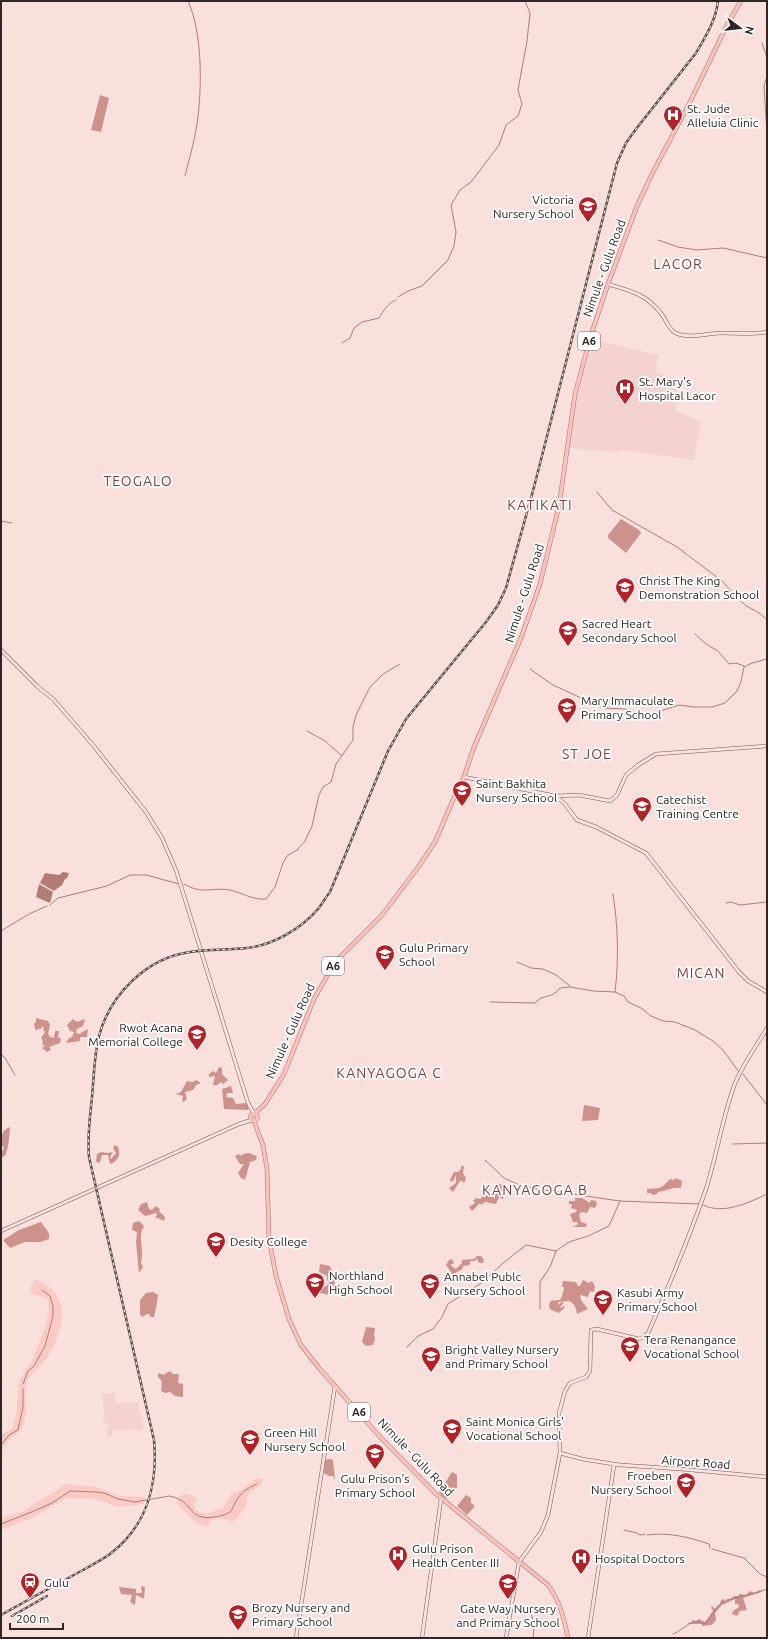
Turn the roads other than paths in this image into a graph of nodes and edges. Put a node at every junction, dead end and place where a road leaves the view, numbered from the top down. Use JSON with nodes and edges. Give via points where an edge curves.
{"nodes":[{"id":1,"x":741,"y":1,"type":"edge"},
{"id":2,"x":608,"y":284,"type":"junction"},
{"id":3,"x":767,"y":332,"type":"edge"},
{"id":4,"x":1,"y":650,"type":"edge"},
{"id":5,"x":767,"y":746,"type":"edge"},
{"id":6,"x":464,"y":777,"type":"junction"},
{"id":7,"x":555,"y":796,"type":"junction"},
{"id":8,"x":767,"y":992,"type":"edge"},
{"id":9,"x":767,"y":1028,"type":"edge"},
{"id":10,"x":254,"y":1117,"type":"junction"},
{"id":11,"x":1,"y":1231,"type":"edge"},
{"id":12,"x":335,"y":1386,"type":"junction"},
{"id":13,"x":560,"y":1453,"type":"junction"},
{"id":14,"x":614,"y":1465,"type":"junction"},
{"id":15,"x":767,"y":1477,"type":"edge"},
{"id":16,"x":441,"y":1499,"type":"junction"},
{"id":17,"x":520,"y":1561,"type":"junction"},
{"id":18,"x":296,"y":1638,"type":"edge"},
{"id":19,"x":422,"y":1638,"type":"edge"},
{"id":20,"x":507,"y":1638,"type":"edge"},
{"id":21,"x":568,"y":1638,"type":"edge"},
{"id":22,"x":588,"y":1638,"type":"edge"}],
"edges":[{"from":1,"to":2,"type":"main road","name":"Nimule - Gulu Road","number":"A6","via":[[652,174],[637,206]]},
{"from":2,"to":3,"type":"street","via":[[646,297],[664,316],[673,332],[695,336],[710,333]]},
{"from":2,"to":6,"type":"main road","name":"Nimule - Gulu Road","number":"A6","via":[[575,394],[559,506],[542,576]]},
{"from":4,"to":10,"type":"street","via":[[53,699],[146,812],[162,838],[176,870]]},
{"from":5,"to":7,"type":"street","via":[[656,754],[626,775],[617,795],[610,801],[581,795]]},
{"from":6,"to":7,"type":"street"},
{"from":6,"to":10,"type":"main road","name":"Nimule - Gulu Road","number":"A6","via":[[434,842],[419,866],[382,915],[340,955],[329,971],[307,1014],[284,1074]]},
{"from":7,"to":8,"type":"street","via":[[577,820],[646,853],[740,974]]},
{"from":9,"to":13,"type":"street","via":[[734,1086],[711,1173],[689,1238],[648,1333],[639,1338],[591,1330],[590,1371],[586,1377],[569,1384],[559,1411]]},
{"from":10,"to":11,"type":"street"},
{"from":10,"to":12,"type":"main road","name":"Nimule - Gulu Road","number":"A6","via":[[268,1169],[269,1239],[278,1284],[289,1319],[302,1345]]},
{"from":12,"to":16,"type":"main road","name":"Nimule - Gulu Road","number":"A6","via":[[405,1464]]},
{"from":12,"to":18,"type":"street"},
{"from":13,"to":14,"type":"street","name":"Airport Road"},
{"from":13,"to":17,"type":"street","via":[[545,1526]]},
{"from":14,"to":15,"type":"street","name":"Airport Road"},
{"from":14,"to":22,"type":"street"},
{"from":16,"to":17,"type":"main road","name":"Nimule - Gulu Road","number":"A6"},
{"from":16,"to":19,"type":"street"},
{"from":17,"to":20,"type":"street"},
{"from":17,"to":21,"type":"main road","name":"Nimule - Gulu Road","number":"A6","via":[[554,1593]]}]}
